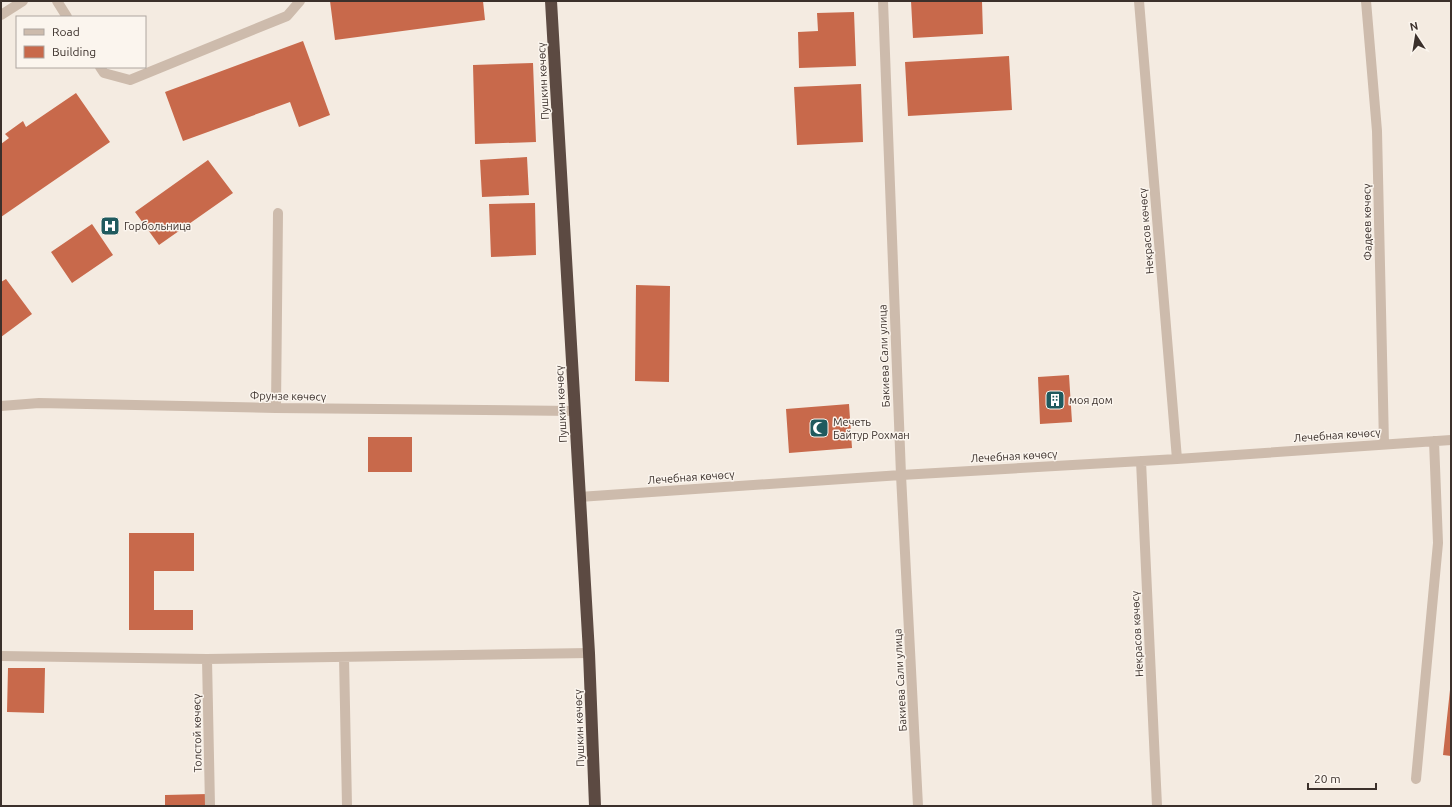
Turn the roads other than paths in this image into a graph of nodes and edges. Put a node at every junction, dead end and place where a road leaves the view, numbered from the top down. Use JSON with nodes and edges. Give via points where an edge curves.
{"nodes":[{"id":1,"x":23,"y":1,"type":"edge"},
{"id":2,"x":57,"y":1,"type":"edge"},
{"id":3,"x":300,"y":1,"type":"edge"},
{"id":4,"x":551,"y":1,"type":"edge"},
{"id":5,"x":883,"y":1,"type":"edge"},
{"id":6,"x":1139,"y":1,"type":"edge"},
{"id":7,"x":1366,"y":1,"type":"edge"},
{"id":8,"x":1,"y":15,"type":"edge"},
{"id":9,"x":66,"y":16,"type":"edge"},
{"id":10,"x":101,"y":68,"type":"edge"},
{"id":11,"x":278,"y":213,"type":"dead end"},
{"id":12,"x":1,"y":406,"type":"edge"},
{"id":13,"x":276,"y":408,"type":"junction"},
{"id":14,"x":574,"y":411,"type":"junction"},
{"id":15,"x":1451,"y":440,"type":"edge"},
{"id":16,"x":1434,"y":441,"type":"junction"},
{"id":17,"x":1384,"y":444,"type":"junction"},
{"id":18,"x":1177,"y":459,"type":"junction"},
{"id":19,"x":1141,"y":461,"type":"junction"},
{"id":20,"x":901,"y":475,"type":"junction"},
{"id":21,"x":579,"y":497,"type":"junction"},
{"id":22,"x":589,"y":654,"type":"junction"},
{"id":23,"x":1,"y":656,"type":"edge"},
{"id":24,"x":344,"y":657,"type":"junction"},
{"id":25,"x":207,"y":659,"type":"junction"},
{"id":26,"x":1416,"y":778,"type":"dead end"},
{"id":27,"x":210,"y":806,"type":"edge"},
{"id":28,"x":347,"y":806,"type":"edge"},
{"id":29,"x":595,"y":806,"type":"edge"},
{"id":30,"x":918,"y":806,"type":"edge"},
{"id":31,"x":1157,"y":806,"type":"edge"}],
"edges":[{"from":1,"to":8,"type":"street"},
{"from":2,"to":9,"type":"street"},
{"from":3,"to":10,"type":"street","via":[[287,16],[130,80],[104,73]]},
{"from":4,"to":14,"type":"highway","name":"Пушкин көчөсү"},
{"from":5,"to":20,"type":"street","name":"Бакиева Сали улица"},
{"from":6,"to":18,"type":"street","name":"Некрасов көчөсү"},
{"from":7,"to":17,"type":"street","name":"Фадеев көчөсү","via":[[1377,131]]},
{"from":11,"to":13,"type":"street"},
{"from":12,"to":13,"type":"street","name":"Фрунзе көчөсү","via":[[39,403]]},
{"from":13,"to":14,"type":"street","name":"Фрунзе көчөсү"},
{"from":14,"to":21,"type":"highway","name":"Пушкин көчөсү"},
{"from":15,"to":16,"type":"street","name":"Лечебная көчөсү"},
{"from":16,"to":17,"type":"street","name":"Лечебная көчөсү"},
{"from":16,"to":26,"type":"street","via":[[1438,543]]},
{"from":17,"to":18,"type":"street","name":"Лечебная көчөсү"},
{"from":18,"to":19,"type":"street","name":"Лечебная көчөсү"},
{"from":19,"to":20,"type":"street","name":"Лечебная көчөсү"},
{"from":19,"to":31,"type":"street","name":"Некрасов көчөсү"},
{"from":20,"to":21,"type":"street","name":"Лечебная көчөсү"},
{"from":20,"to":30,"type":"street","name":"Бакиева Сали улица"},
{"from":21,"to":22,"type":"highway","name":"Пушкин көчөсү"},
{"from":22,"to":24,"type":"street"},
{"from":22,"to":29,"type":"highway","name":"Пушкин көчөсү"},
{"from":23,"to":25,"type":"street"},
{"from":24,"to":25,"type":"street"},
{"from":24,"to":28,"type":"street"},
{"from":25,"to":27,"type":"street","name":"Толстой көчөсү"}]}
